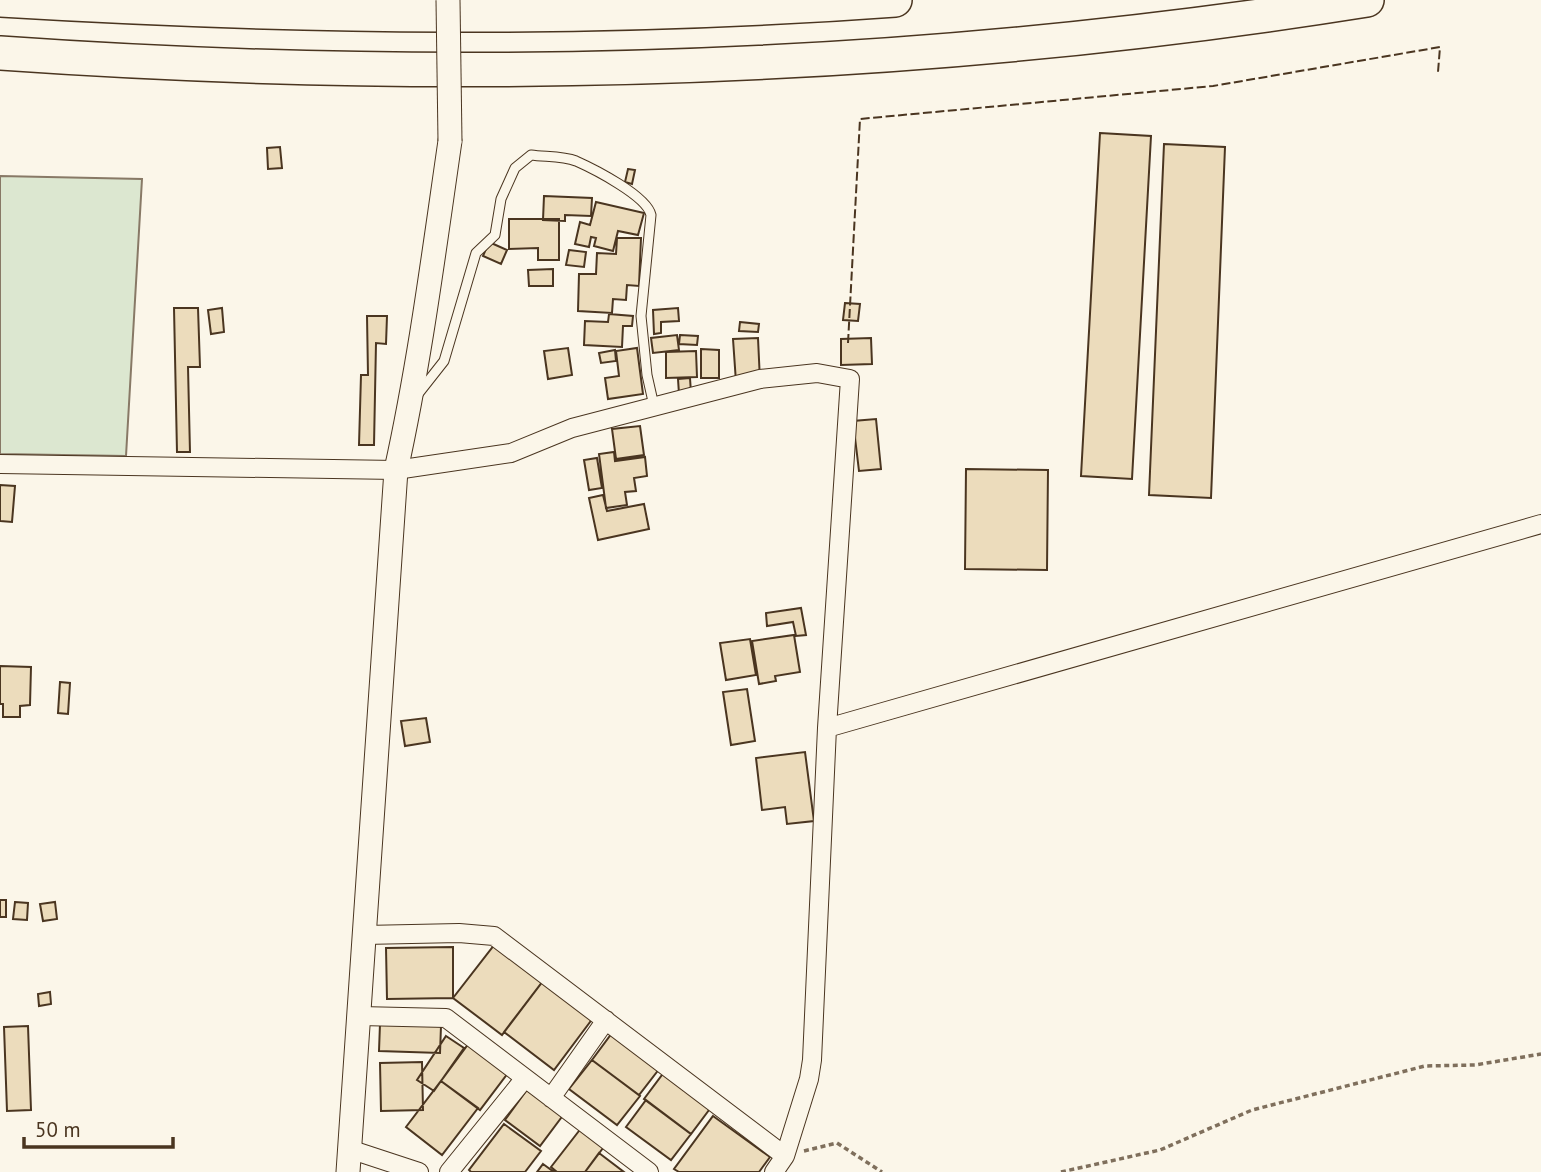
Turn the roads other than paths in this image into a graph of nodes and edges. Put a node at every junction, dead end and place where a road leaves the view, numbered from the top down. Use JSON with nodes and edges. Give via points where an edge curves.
{"nodes":[{"id":1,"x":0,"y":0,"type":"edge"},
{"id":2,"x":448,"y":0,"type":"edge"},
{"id":3,"x":894,"y":0,"type":"edge"},
{"id":4,"x":1367,"y":0,"type":"edge"},
{"id":5,"x":0,"y":53,"type":"edge"},
{"id":6,"x":411,"y":403,"type":"junction"},
{"id":7,"x":654,"y":407,"type":"junction"},
{"id":8,"x":0,"y":464,"type":"edge"},
{"id":9,"x":396,"y":470,"type":"junction"},
{"id":10,"x":1541,"y":524,"type":"edge"},
{"id":11,"x":827,"y":728,"type":"junction"},
{"id":12,"x":364,"y":935,"type":"junction"},
{"id":13,"x":360,"y":1016,"type":"junction"},
{"id":14,"x":606,"y":1020,"type":"junction"},
{"id":15,"x":526,"y":1078,"type":"junction"},
{"id":16,"x":551,"y":1098,"type":"junction"},
{"id":17,"x":349,"y":1149,"type":"junction"},
{"id":18,"x":785,"y":1156,"type":"junction"},
{"id":19,"x":348,"y":1172,"type":"edge"},
{"id":20,"x":419,"y":1172,"type":"edge"},
{"id":21,"x":449,"y":1172,"type":"edge"},
{"id":22,"x":649,"y":1172,"type":"edge"},
{"id":23,"x":774,"y":1172,"type":"edge"}],
"edges":[{"from":1,"to":3,"type":"highway","via":[[490,16],[672,14]]},
{"from":2,"to":6,"type":"street","bridge":true,"via":[[450,141]]},
{"from":4,"to":5,"type":"highway","via":[[1021,44],[745,63],[536,70],[341,69]]},
{"from":6,"to":7,"type":"lane","via":[[444,361],[476,253],[495,235],[501,199],[515,168],[531,155],[574,160],[649,207],[641,316]]},
{"from":6,"to":9,"type":"street"},
{"from":7,"to":9,"type":"street","via":[[572,428],[511,453]]},
{"from":7,"to":11,"type":"street","via":[[760,379],[817,373],[850,379]]},
{"from":8,"to":9,"type":"street"},
{"from":9,"to":12,"type":"street"},
{"from":10,"to":11,"type":"street"},
{"from":11,"to":18,"type":"street","via":[[812,1060]]},
{"from":12,"to":13,"type":"street"},
{"from":12,"to":14,"type":"street","via":[[494,936]]},
{"from":13,"to":15,"type":"street","via":[[446,1018]]},
{"from":13,"to":17,"type":"street"},
{"from":14,"to":16,"type":"street"},
{"from":14,"to":18,"type":"street"},
{"from":15,"to":16,"type":"street"},
{"from":15,"to":21,"type":"street"},
{"from":16,"to":22,"type":"street"},
{"from":17,"to":19,"type":"street"},
{"from":17,"to":20,"type":"street"},
{"from":18,"to":23,"type":"street"}]}
